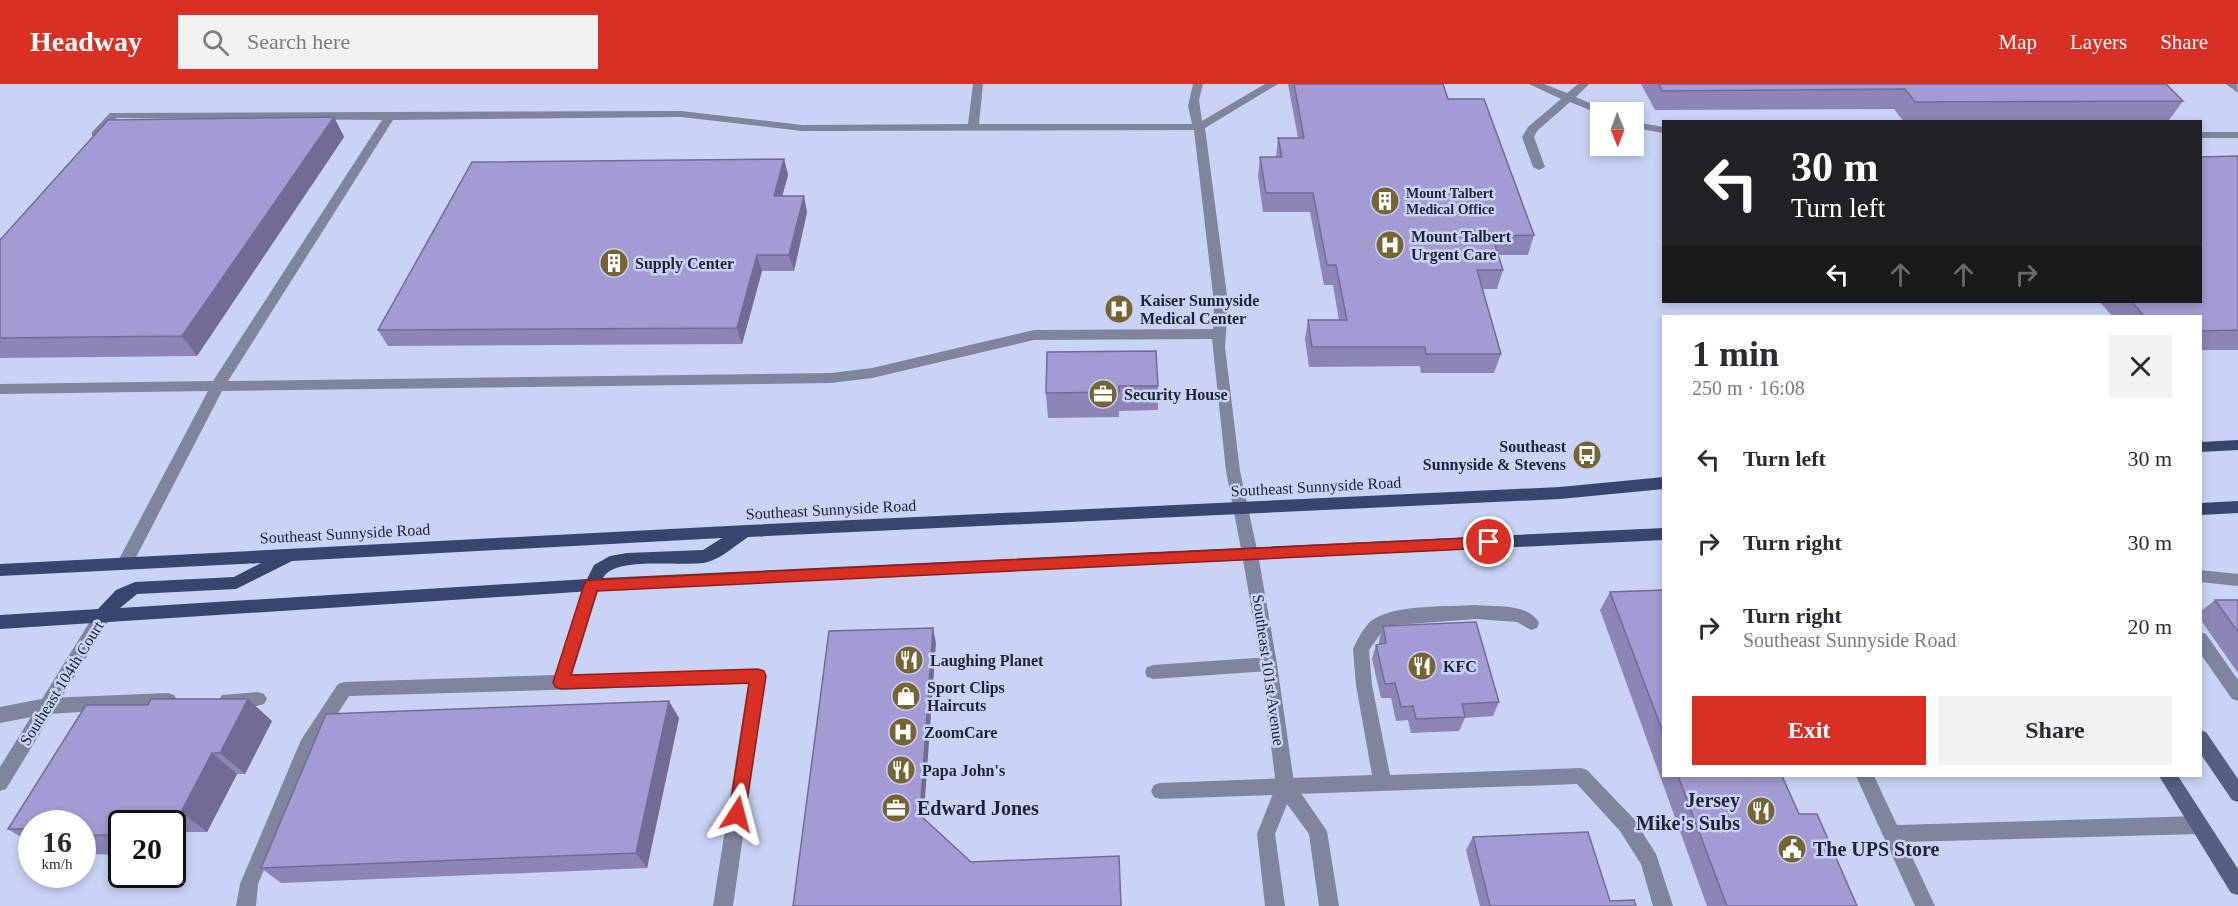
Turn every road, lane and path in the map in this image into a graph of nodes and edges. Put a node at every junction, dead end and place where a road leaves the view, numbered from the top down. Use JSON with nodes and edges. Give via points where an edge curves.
{"nodes":[{"id":1,"x":978,"y":84,"type":"edge"},
{"id":2,"x":1198,"y":84,"type":"edge"},
{"id":3,"x":1273,"y":84,"type":"edge"},
{"id":4,"x":1534,"y":84,"type":"edge"},
{"id":5,"x":1584,"y":84,"type":"edge"},
{"id":6,"x":2231,"y":84,"type":"edge"},
{"id":7,"x":2238,"y":90,"type":"edge"},
{"id":8,"x":1568,"y":98,"type":"junction"},
{"id":9,"x":1590,"y":107,"type":"edge"},
{"id":10,"x":390,"y":116,"type":"junction"},
{"id":11,"x":1644,"y":126,"type":"edge"},
{"id":12,"x":1199,"y":127,"type":"junction"},
{"id":13,"x":973,"y":128,"type":"junction"},
{"id":14,"x":1662,"y":130,"type":"edge"},
{"id":15,"x":2202,"y":135,"type":"edge"},
{"id":16,"x":2238,"y":135,"type":"edge"},
{"id":17,"x":91,"y":140,"type":"edge"},
{"id":18,"x":1539,"y":167,"type":"dead end"},
{"id":19,"x":1219,"y":334,"type":"junction"},
{"id":20,"x":218,"y":385,"type":"junction"},
{"id":21,"x":0,"y":388,"type":"edge"},
{"id":22,"x":2238,"y":445,"type":"edge"},
{"id":23,"x":2202,"y":447,"type":"edge"},
{"id":24,"x":1662,"y":483,"type":"edge"},
{"id":25,"x":2238,"y":507,"type":"edge"},
{"id":26,"x":1241,"y":508,"type":"junction"},
{"id":27,"x":2202,"y":509,"type":"edge"},
{"id":28,"x":747,"y":531,"type":"junction"},
{"id":29,"x":1662,"y":534,"type":"edge"},
{"id":30,"x":293,"y":554,"type":"junction"},
{"id":31,"x":1250,"y":554,"type":"junction"},
{"id":32,"x":125,"y":562,"type":"junction"},
{"id":33,"x":0,"y":570,"type":"edge"},
{"id":34,"x":2202,"y":576,"type":"edge"},
{"id":35,"x":2238,"y":580,"type":"edge"},
{"id":36,"x":592,"y":585,"type":"junction"},
{"id":37,"x":103,"y":615,"type":"junction"},
{"id":38,"x":0,"y":622,"type":"edge"},
{"id":39,"x":1531,"y":623,"type":"dead end"},
{"id":40,"x":2202,"y":642,"type":"edge"},
{"id":41,"x":1269,"y":664,"type":"junction"},
{"id":42,"x":1153,"y":672,"type":"dead end"},
{"id":43,"x":561,"y":682,"type":"junction"},
{"id":44,"x":2238,"y":694,"type":"edge"},
{"id":45,"x":258,"y":699,"type":"dead end"},
{"id":46,"x":190,"y":700,"type":"edge"},
{"id":47,"x":213,"y":700,"type":"edge"},
{"id":48,"x":47,"y":706,"type":"junction"},
{"id":49,"x":0,"y":715,"type":"edge"},
{"id":50,"x":2202,"y":741,"type":"edge"},
{"id":51,"x":1864,"y":777,"type":"edge"},
{"id":52,"x":2169,"y":777,"type":"edge"},
{"id":53,"x":0,"y":783,"type":"edge"},
{"id":54,"x":1383,"y":784,"type":"junction"},
{"id":55,"x":1285,"y":786,"type":"junction"},
{"id":56,"x":1160,"y":790,"type":"dead end"},
{"id":57,"x":2238,"y":794,"type":"edge"},
{"id":58,"x":2199,"y":825,"type":"junction"},
{"id":59,"x":1892,"y":834,"type":"junction"},
{"id":60,"x":2238,"y":886,"type":"edge"},
{"id":61,"x":246,"y":906,"type":"edge"},
{"id":62,"x":723,"y":906,"type":"edge"},
{"id":63,"x":1275,"y":906,"type":"edge"},
{"id":64,"x":1329,"y":906,"type":"edge"},
{"id":65,"x":1664,"y":906,"type":"edge"},
{"id":66,"x":1925,"y":906,"type":"edge"}],
"edges":[{"from":1,"to":13,"type":"street"},
{"from":2,"to":12,"type":"street","name":"Southeast 101st Avenue","via":[[1192,112]]},
{"from":3,"to":12,"type":"street"},
{"from":4,"to":8,"type":"street"},
{"from":5,"to":8,"type":"street"},
{"from":6,"to":7,"type":"street"},
{"from":8,"to":9,"type":"street"},
{"from":8,"to":18,"type":"street","via":[[1528,137]]},
{"from":10,"to":13,"type":"street","via":[[681,114],[802,128]]},
{"from":10,"to":17,"type":"street","via":[[114,115]]},
{"from":10,"to":20,"type":"street"},
{"from":11,"to":14,"type":"street"},
{"from":12,"to":13,"type":"street"},
{"from":12,"to":19,"type":"street","name":"Southeast 101st Avenue","via":[[1221,303]]},
{"from":15,"to":16,"type":"street"},
{"from":19,"to":20,"type":"street","via":[[1034,335],[872,373],[831,378]]},
{"from":19,"to":26,"type":"street","name":"Southeast 101st Avenue"},
{"from":20,"to":21,"type":"street"},
{"from":20,"to":32,"type":"street"},
{"from":22,"to":23,"type":"main road"},
{"from":24,"to":26,"type":"main road","name":"Southeast Sunnyside Road","via":[[1560,493]]},
{"from":25,"to":27,"type":"main road"},
{"from":26,"to":28,"type":"main road","name":"Southeast Sunnyside Road"},
{"from":26,"to":31,"type":"street","name":"Southeast 101st Avenue"},
{"from":28,"to":30,"type":"main road","name":"Southeast Sunnyside Road"},
{"from":28,"to":36,"type":"main road","via":[[706,556],[610,562],[600,569]]},
{"from":29,"to":31,"type":"main road"},
{"from":30,"to":32,"type":"main road","name":"Southeast Sunnyside Road"},
{"from":30,"to":37,"type":"main road","via":[[236,583],[135,588],[122,595]]},
{"from":31,"to":36,"type":"main road"},
{"from":31,"to":41,"type":"street","name":"Southeast 101st Avenue"},
{"from":32,"to":33,"type":"main road","name":"Southeast Sunnyside Road"},
{"from":34,"to":35,"type":"street"},
{"from":36,"to":37,"type":"main road"},
{"from":36,"to":43,"type":"street"},
{"from":37,"to":38,"type":"main road"},
{"from":37,"to":48,"type":"street","name":"Southeast 104th Court"},
{"from":39,"to":54,"type":"street","via":[[1520,616],[1476,612],[1394,618],[1378,624],[1361,649]]},
{"from":40,"to":44,"type":"street"},
{"from":41,"to":42,"type":"street"},
{"from":41,"to":55,"type":"street","name":"Southeast 101st Avenue"},
{"from":43,"to":61,"type":"street","via":[[344,689],[307,746],[249,884]]},
{"from":43,"to":62,"type":"street","via":[[758,676]]},
{"from":45,"to":47,"type":"street"},
{"from":46,"to":48,"type":"street"},
{"from":48,"to":49,"type":"street"},
{"from":48,"to":53,"type":"street","name":"Southeast 104th Court"},
{"from":50,"to":57,"type":"main road"},
{"from":51,"to":59,"type":"street"},
{"from":52,"to":58,"type":"main road"},
{"from":54,"to":55,"type":"street"},
{"from":54,"to":65,"type":"street","via":[[1581,776],[1627,825],[1649,860]]},
{"from":55,"to":56,"type":"street"},
{"from":55,"to":63,"type":"street","name":"Southeast 101st Avenue","via":[[1266,834]]},
{"from":55,"to":64,"type":"street","name":"Southeast 101st Avenue","via":[[1318,831]]},
{"from":58,"to":59,"type":"street"},
{"from":58,"to":60,"type":"main road"},
{"from":59,"to":66,"type":"street"}]}
